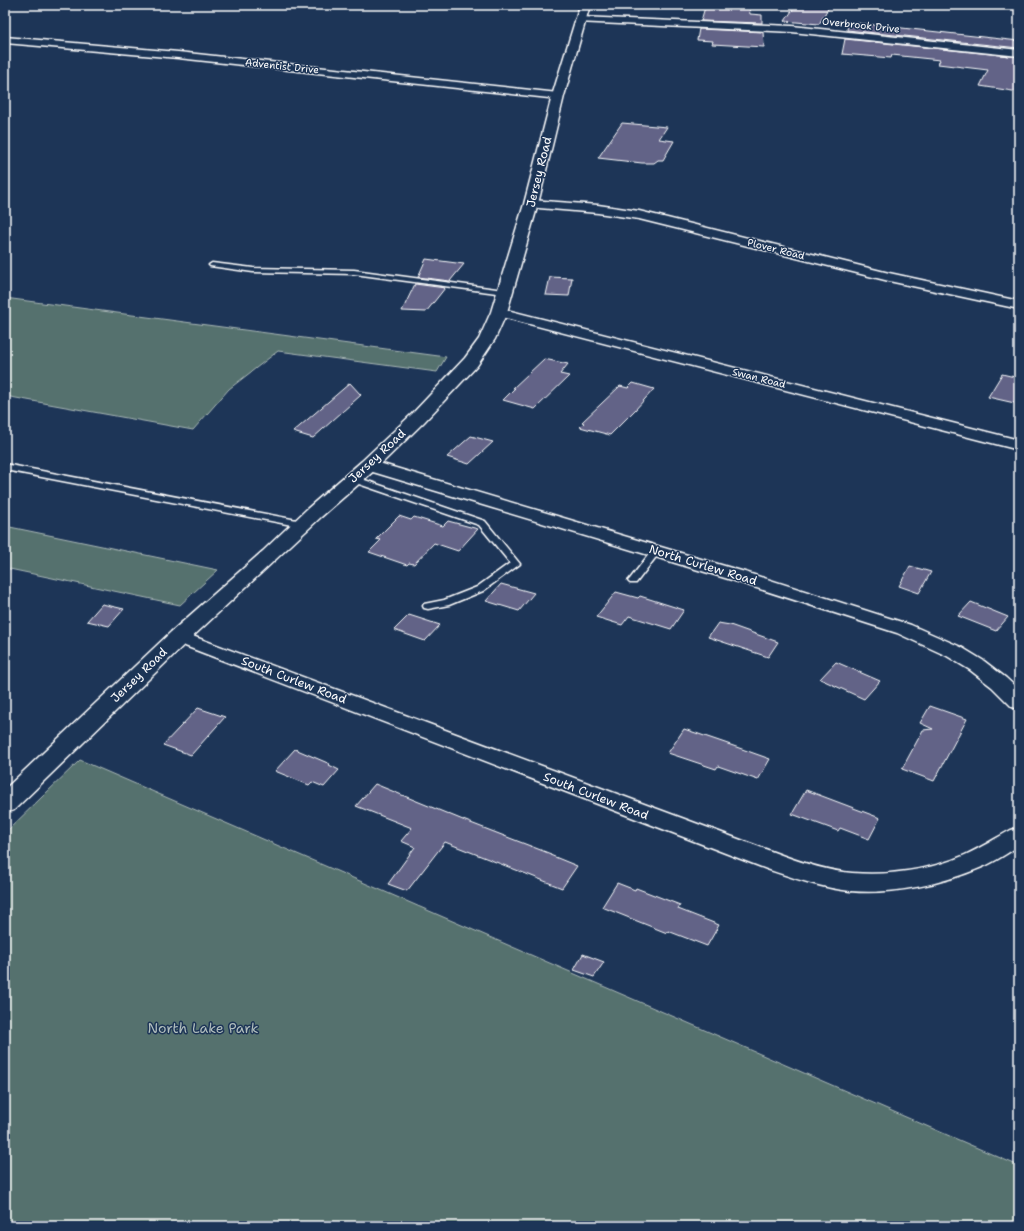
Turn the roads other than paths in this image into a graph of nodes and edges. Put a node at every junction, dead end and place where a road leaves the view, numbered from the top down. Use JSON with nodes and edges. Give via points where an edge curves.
{"nodes":[{"id":1,"x":584,"y":5,"type":"edge"},
{"id":2,"x":580,"y":20,"type":"junction"},
{"id":3,"x":5,"y":40,"type":"edge"},
{"id":4,"x":1019,"y":53,"type":"edge"},
{"id":5,"x":558,"y":96,"type":"junction"},
{"id":6,"x":531,"y":204,"type":"junction"},
{"id":7,"x":212,"y":265,"type":"dead end"},
{"id":8,"x":504,"y":292,"type":"junction"},
{"id":9,"x":1019,"y":305,"type":"edge"},
{"id":10,"x":499,"y":312,"type":"junction"},
{"id":11,"x":1019,"y":445,"type":"edge"},
{"id":12,"x":369,"y":465,"type":"junction"},
{"id":13,"x":5,"y":467,"type":"edge"},
{"id":14,"x":352,"y":479,"type":"junction"},
{"id":15,"x":302,"y":524,"type":"junction"},
{"id":16,"x":656,"y":551,"type":"junction"},
{"id":17,"x":633,"y":581,"type":"dead end"},
{"id":18,"x":428,"y":606,"type":"dead end"},
{"id":19,"x":179,"y":636,"type":"junction"},
{"id":20,"x":1019,"y":702,"type":"edge"},
{"id":21,"x":5,"y":804,"type":"edge"},
{"id":22,"x":1019,"y":836,"type":"edge"}],
"edges":[{"from":1,"to":2,"type":"street","name":"Jersey Road"},
{"from":2,"to":4,"type":"street","name":"Overbrook Drive","via":[[792,29]]},
{"from":2,"to":5,"type":"street","name":"Jersey Road"},
{"from":3,"to":5,"type":"street","name":"Adventist Drive","via":[[170,54]]},
{"from":5,"to":6,"type":"street","name":"Jersey Road"},
{"from":6,"to":8,"type":"street","name":"Jersey Road"},
{"from":6,"to":9,"type":"street","name":"Plover Road","via":[[592,208],[639,215],[889,277]]},
{"from":7,"to":8,"type":"lane","via":[[253,270],[354,272]]},
{"from":8,"to":10,"type":"street","name":"Jersey Road"},
{"from":10,"to":11,"type":"street","name":"Swan Road"},
{"from":10,"to":12,"type":"street","name":"Jersey Road","via":[[487,339],[471,362]]},
{"from":12,"to":14,"type":"street","name":"Jersey Road"},
{"from":12,"to":16,"type":"street","name":"North Curlew Road"},
{"from":13,"to":15,"type":"lane"},
{"from":14,"to":15,"type":"street","name":"Jersey Road"},
{"from":14,"to":18,"type":"lane","via":[[482,523],[515,564],[480,589],[446,603]]},
{"from":15,"to":19,"type":"street","name":"Jersey Road"},
{"from":16,"to":17,"type":"lane"},
{"from":16,"to":20,"type":"street","name":"North Curlew Road","via":[[873,618],[951,649],[986,671]]},
{"from":19,"to":21,"type":"street","name":"Jersey Road"},
{"from":19,"to":22,"type":"street","name":"South Curlew Road","via":[[732,846],[819,875],[852,882],[912,878],[946,871],[974,860]]}]}
